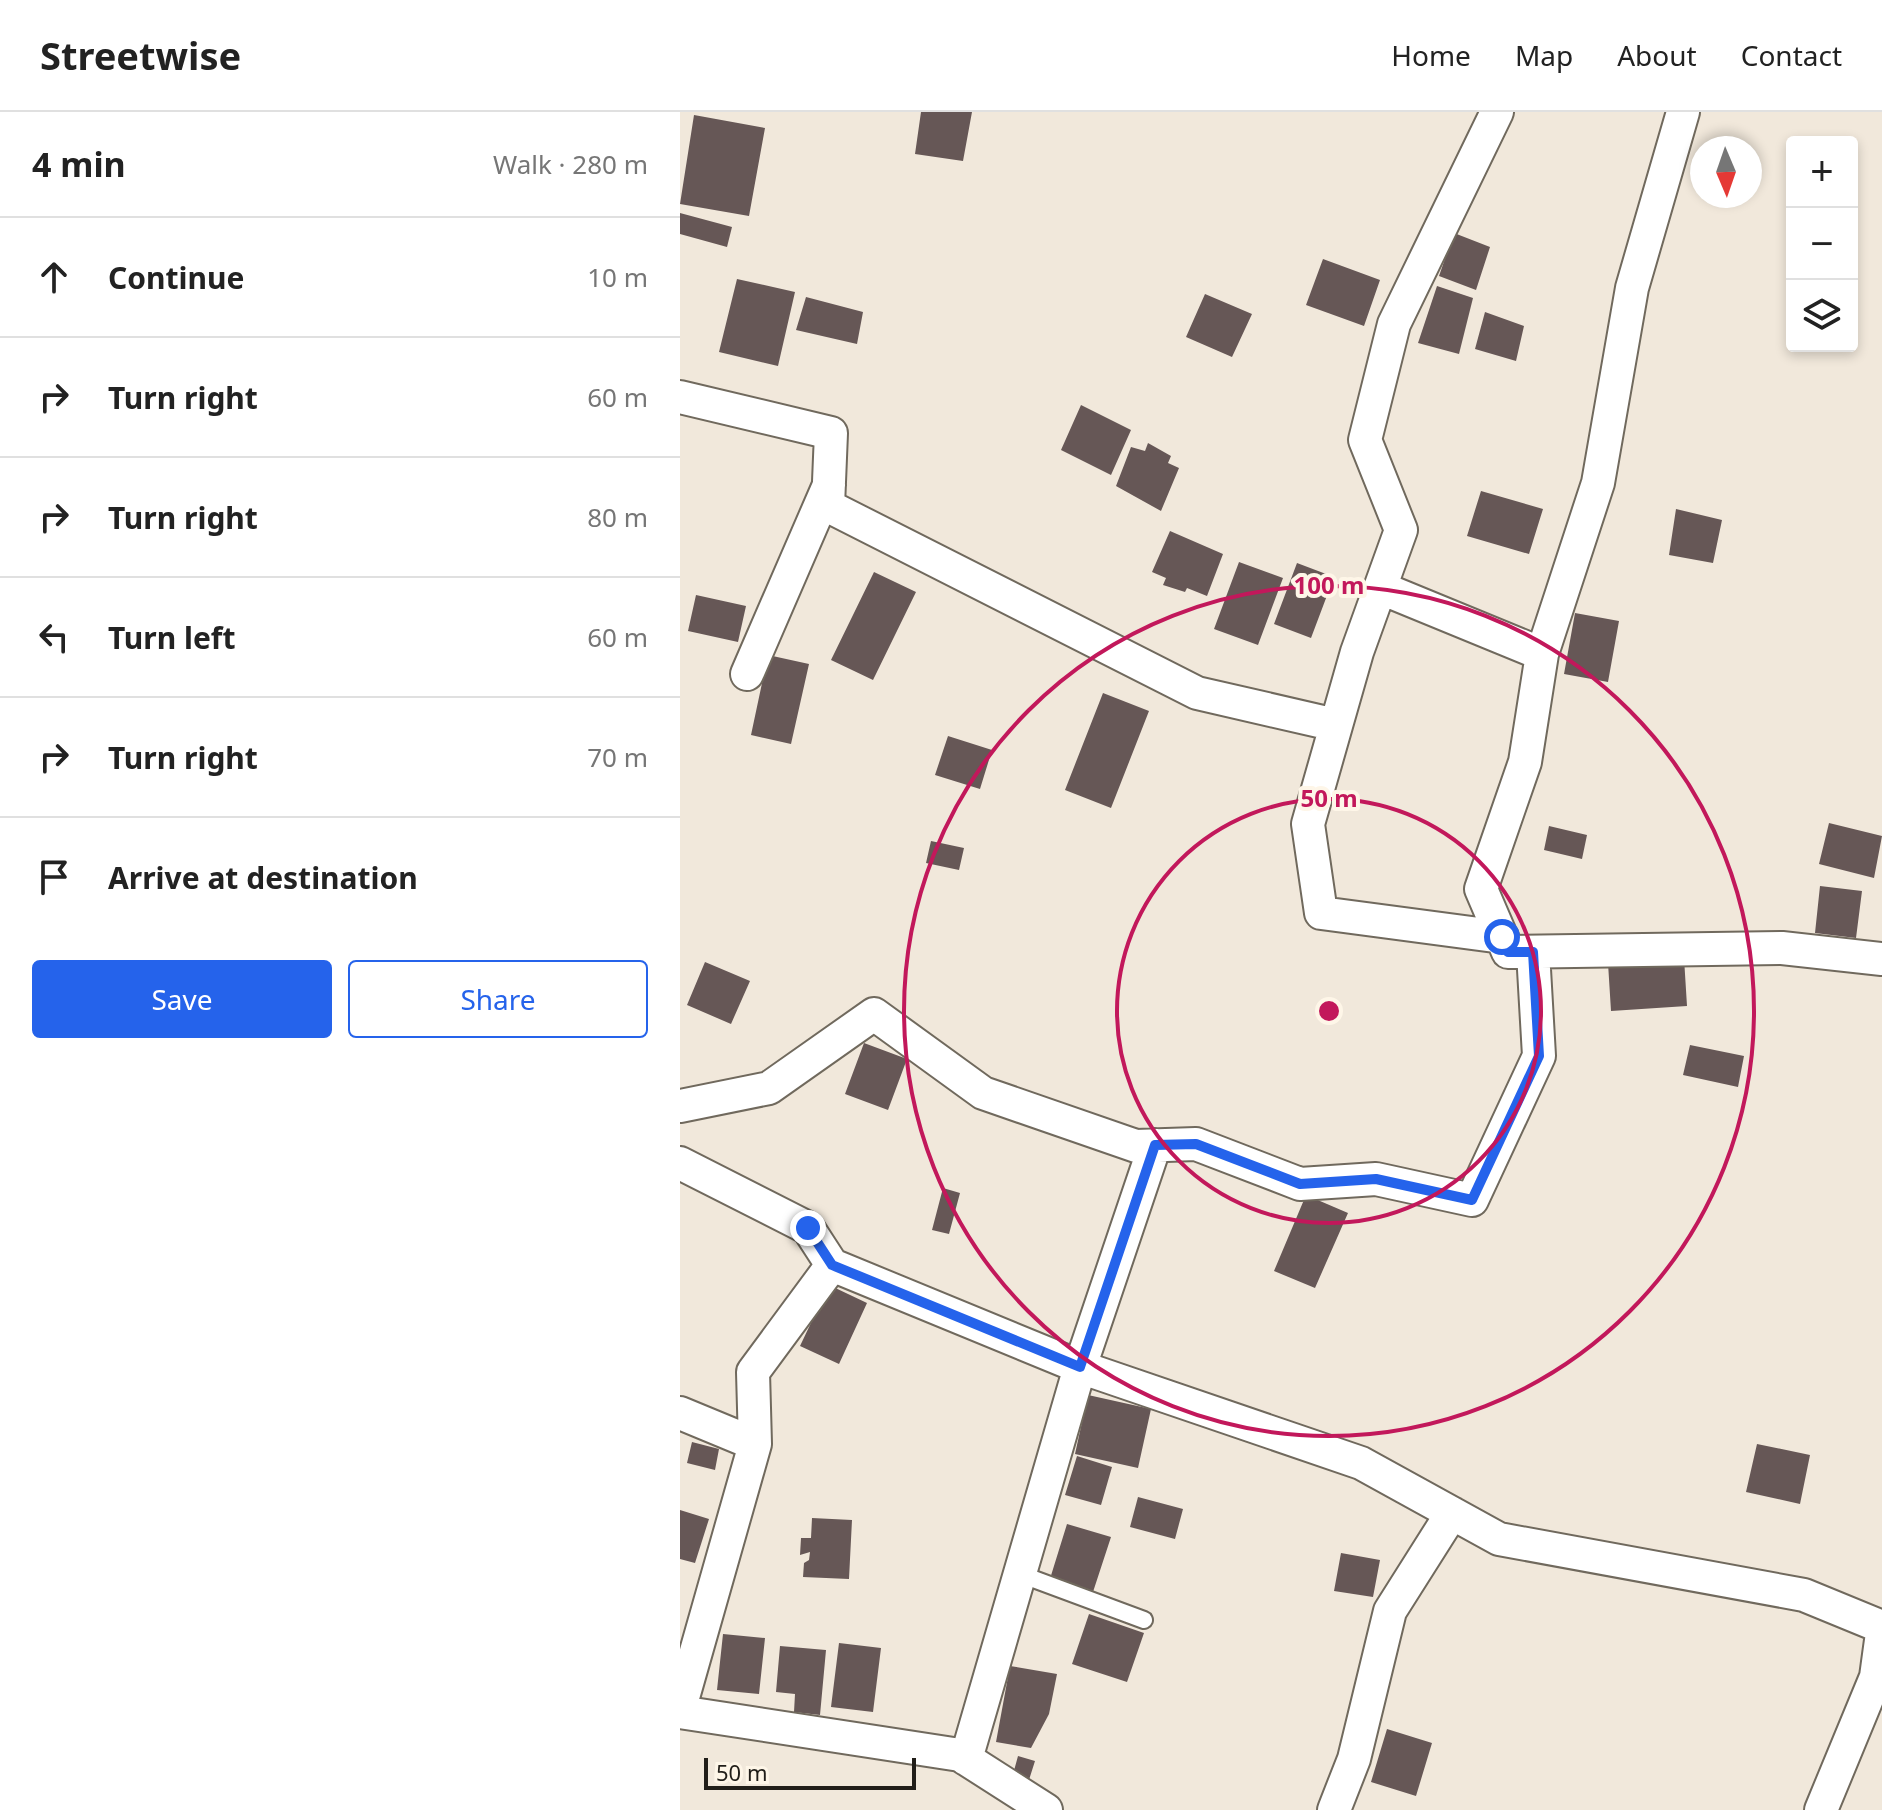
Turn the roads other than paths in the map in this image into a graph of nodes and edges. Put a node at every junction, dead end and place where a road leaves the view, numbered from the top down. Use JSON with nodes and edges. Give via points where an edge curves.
{"nodes":[{"id":1,"x":1497,"y":112,"type":"edge"},
{"id":2,"x":1683,"y":112,"type":"edge"},
{"id":3,"x":680,"y":397,"type":"edge"},
{"id":4,"x":829,"y":485,"type":"junction"},
{"id":5,"x":1381,"y":588,"type":"junction"},
{"id":6,"x":1542,"y":654,"type":"junction"},
{"id":7,"x":747,"y":674,"type":"dead end"},
{"id":8,"x":1336,"y":725,"type":"junction"},
{"id":9,"x":1502,"y":937,"type":"junction"},
{"id":10,"x":1533,"y":952,"type":"junction"},
{"id":11,"x":1882,"y":959,"type":"edge"},
{"id":12,"x":680,"y":1106,"type":"edge"},
{"id":13,"x":1155,"y":1145,"type":"junction"},
{"id":14,"x":680,"y":1163,"type":"edge"},
{"id":15,"x":832,"y":1265,"type":"junction"},
{"id":16,"x":1080,"y":1367,"type":"junction"},
{"id":17,"x":680,"y":1413,"type":"edge"},
{"id":18,"x":755,"y":1444,"type":"junction"},
{"id":19,"x":1452,"y":1513,"type":"junction"},
{"id":20,"x":1020,"y":1574,"type":"junction"},
{"id":21,"x":1144,"y":1620,"type":"dead end"},
{"id":22,"x":1882,"y":1627,"type":"edge"},
{"id":23,"x":1882,"y":1633,"type":"edge"},
{"id":24,"x":680,"y":1710,"type":"edge"},
{"id":25,"x":966,"y":1759,"type":"junction"},
{"id":26,"x":1046,"y":1810,"type":"edge"},
{"id":27,"x":1334,"y":1810,"type":"edge"},
{"id":28,"x":1821,"y":1810,"type":"edge"}],
"edges":[{"from":1,"to":5,"type":"street","via":[[1394,324],[1365,440],[1401,530]]},
{"from":2,"to":6,"type":"street","via":[[1632,288],[1598,483]]},
{"from":3,"to":4,"type":"street","via":[[831,433]]},
{"from":4,"to":7,"type":"street"},
{"from":4,"to":8,"type":"street","via":[[828,506],[1197,693]]},
{"from":5,"to":6,"type":"street"},
{"from":5,"to":8,"type":"street"},
{"from":6,"to":9,"type":"street","via":[[1525,762],[1481,889]]},
{"from":8,"to":9,"type":"street","via":[[1308,824],[1321,913]]},
{"from":9,"to":10,"type":"street","via":[[1508,952]]},
{"from":10,"to":11,"type":"street","via":[[1782,948]]},
{"from":10,"to":13,"type":"street","via":[[1539,1056],[1472,1200],[1376,1179],[1300,1184],[1196,1144]]},
{"from":12,"to":13,"type":"street","via":[[769,1088],[874,1014],[983,1093],[1136,1146]]},
{"from":13,"to":16,"type":"street"},
{"from":14,"to":15,"type":"street","via":[[808,1228]]},
{"from":15,"to":16,"type":"street"},
{"from":15,"to":18,"type":"street","via":[[753,1372]]},
{"from":16,"to":19,"type":"street","via":[[1361,1463]]},
{"from":16,"to":20,"type":"street"},
{"from":17,"to":18,"type":"street"},
{"from":18,"to":24,"type":"street"},
{"from":19,"to":22,"type":"street","via":[[1499,1539],[1804,1595]]},
{"from":19,"to":27,"type":"street","via":[[1390,1611],[1354,1759]]},
{"from":20,"to":21,"type":"lane"},
{"from":20,"to":25,"type":"street"},
{"from":23,"to":28,"type":"street","via":[[1876,1677]]},
{"from":24,"to":25,"type":"street"},
{"from":25,"to":26,"type":"street"}]}
